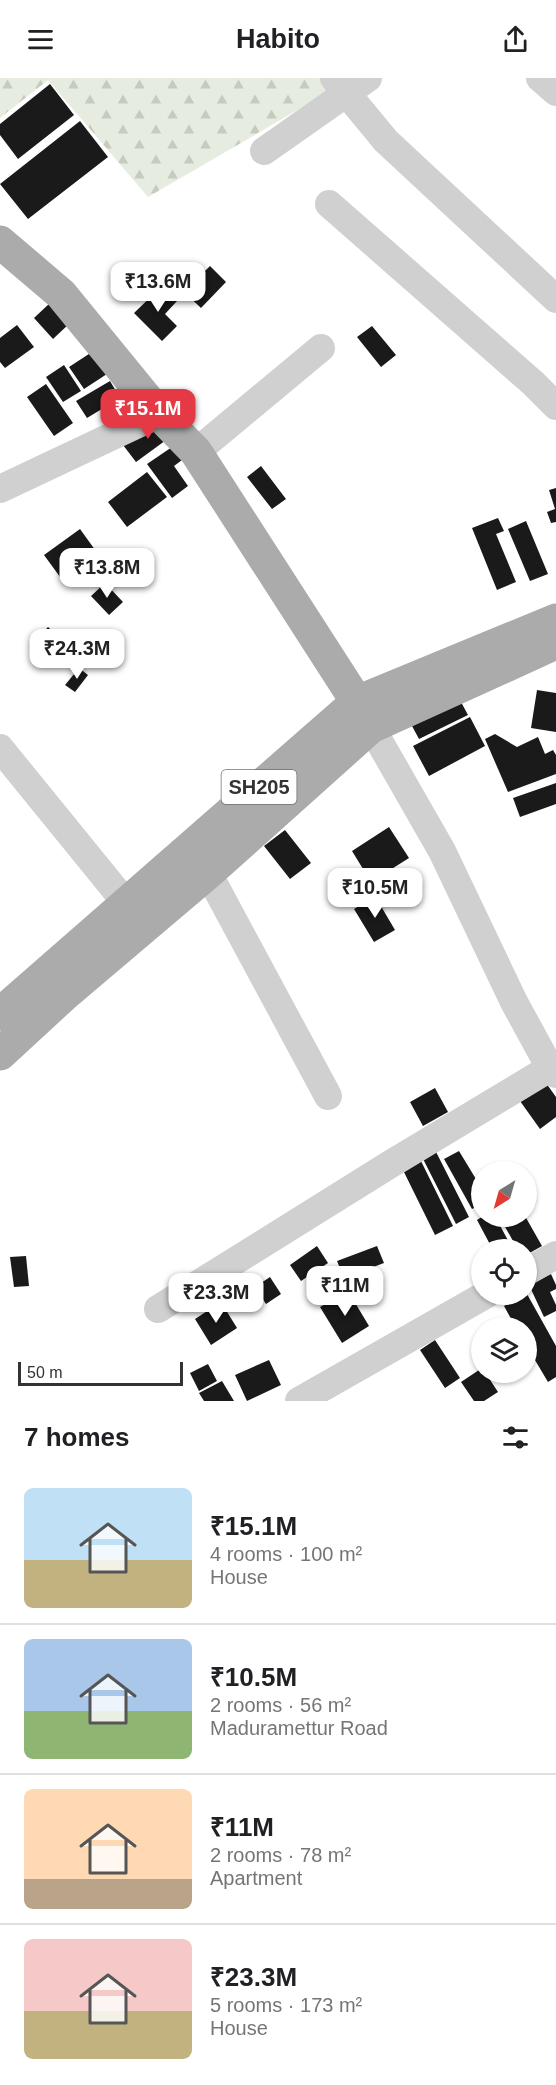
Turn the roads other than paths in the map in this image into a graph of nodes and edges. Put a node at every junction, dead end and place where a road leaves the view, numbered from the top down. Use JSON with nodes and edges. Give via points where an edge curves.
{"nodes":[{"id":1,"x":540,"y":78,"type":"edge"},
{"id":2,"x":349,"y":83,"type":"edge"},
{"id":3,"x":556,"y":92,"type":"edge"},
{"id":4,"x":264,"y":151,"type":"dead end"},
{"id":5,"x":328,"y":204,"type":"dead end"},
{"id":6,"x":0,"y":242,"type":"edge"},
{"id":7,"x":556,"y":299,"type":"edge"},
{"id":8,"x":321,"y":348,"type":"dead end"},
{"id":9,"x":556,"y":406,"type":"edge"},
{"id":10,"x":159,"y":414,"type":"junction"},
{"id":11,"x":196,"y":452,"type":"junction"},
{"id":12,"x":0,"y":489,"type":"edge"},
{"id":13,"x":556,"y":620,"type":"edge"},
{"id":14,"x":556,"y":643,"type":"edge"},
{"id":15,"x":364,"y":714,"type":"junction"},
{"id":16,"x":0,"y":748,"type":"edge"},
{"id":17,"x":208,"y":873,"type":"junction"},
{"id":18,"x":126,"y":903,"type":"junction"},
{"id":19,"x":0,"y":1014,"type":"edge"},
{"id":20,"x":0,"y":1054,"type":"edge"},
{"id":21,"x":553,"y":1071,"type":"edge"},
{"id":22,"x":328,"y":1096,"type":"dead end"},
{"id":23,"x":556,"y":1255,"type":"edge"},
{"id":24,"x":537,"y":1266,"type":"edge"},
{"id":25,"x":471,"y":1303,"type":"edge"},
{"id":26,"x":158,"y":1310,"type":"dead end"},
{"id":27,"x":299,"y":1401,"type":"edge"}],
"edges":[{"from":1,"to":3,"type":"street"},
{"from":2,"to":4,"type":"street"},
{"from":2,"to":7,"type":"street","via":[[386,141]]},
{"from":5,"to":9,"type":"street"},
{"from":6,"to":10,"type":"main road","via":[[61,294]]},
{"from":8,"to":11,"type":"street"},
{"from":10,"to":11,"type":"main road"},
{"from":10,"to":12,"type":"street"},
{"from":11,"to":15,"type":"main road"},
{"from":13,"to":15,"type":"main road","number":"SH205"},
{"from":14,"to":15,"type":"main road"},
{"from":15,"to":17,"type":"main road"},
{"from":15,"to":18,"type":"main road","number":"SH205"},
{"from":15,"to":21,"type":"street","via":[[442,851],[514,1002]]},
{"from":16,"to":18,"type":"street"},
{"from":17,"to":20,"type":"main road"},
{"from":17,"to":22,"type":"street"},
{"from":18,"to":19,"type":"main road","number":"SH205"},
{"from":21,"to":26,"type":"street","via":[[389,1165]]},
{"from":23,"to":24,"type":"street"},
{"from":25,"to":27,"type":"street"}]}
